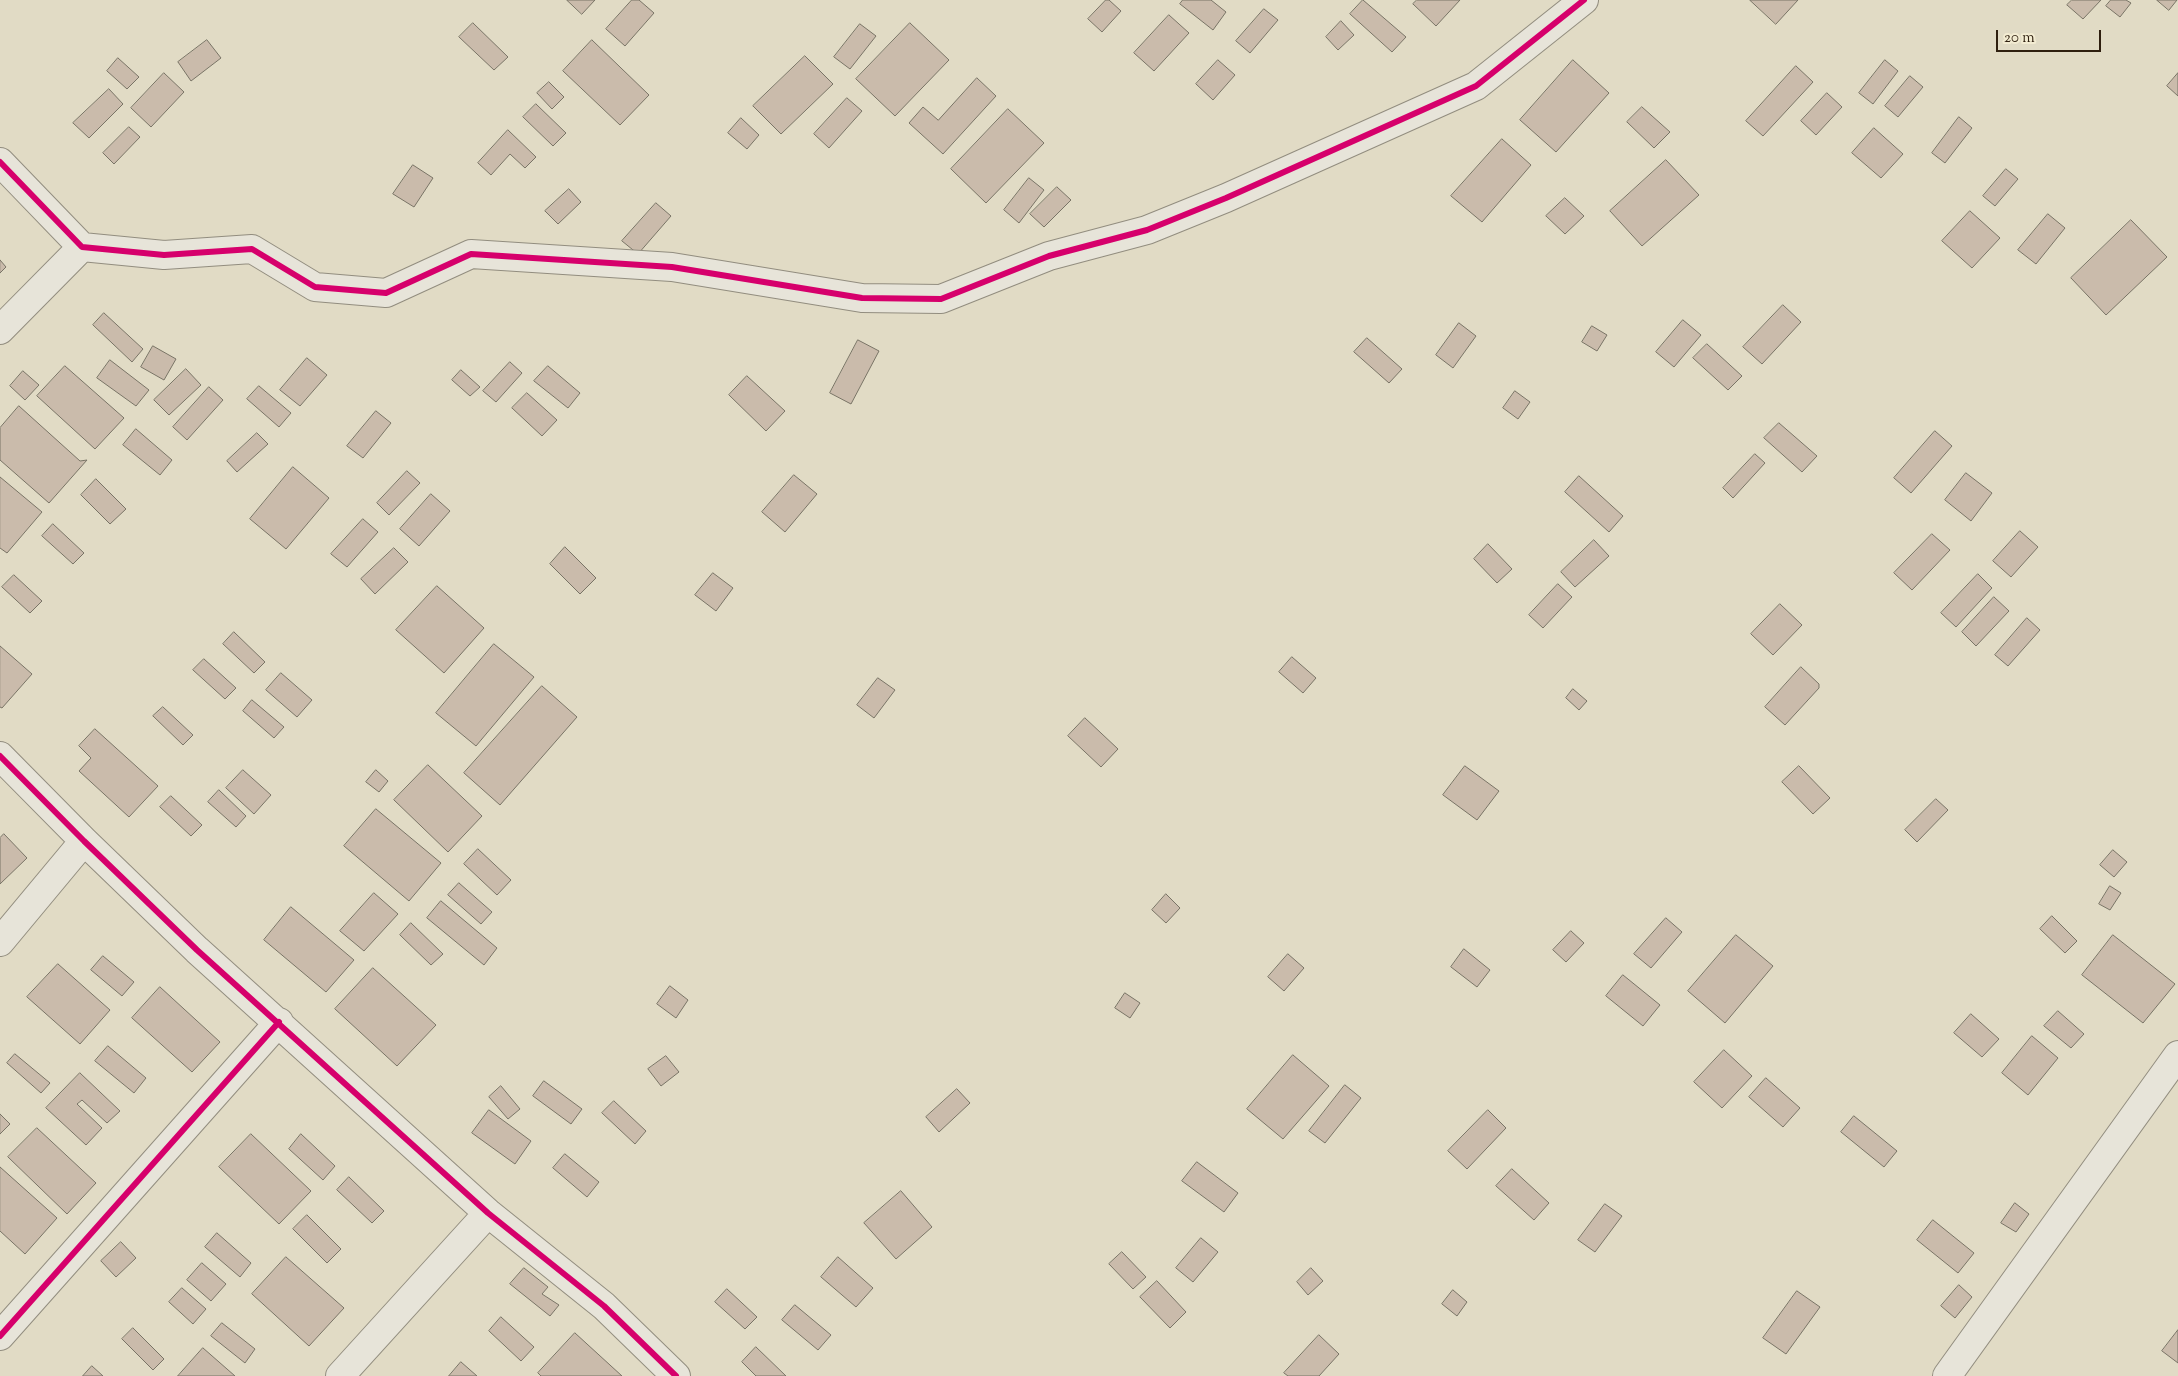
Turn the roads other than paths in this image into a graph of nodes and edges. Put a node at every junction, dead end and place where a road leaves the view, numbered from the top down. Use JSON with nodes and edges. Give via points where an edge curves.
{"nodes":[{"id":1,"x":1584,"y":0,"type":"edge"},
{"id":2,"x":0,"y":162,"type":"edge"},
{"id":3,"x":82,"y":247,"type":"junction"},
{"id":4,"x":0,"y":330,"type":"edge"},
{"id":5,"x":0,"y":756,"type":"edge"},
{"id":6,"x":84,"y":841,"type":"junction"},
{"id":7,"x":0,"y":942,"type":"edge"},
{"id":8,"x":279,"y":1022,"type":"junction"},
{"id":9,"x":2178,"y":1055,"type":"edge"},
{"id":10,"x":488,"y":1213,"type":"junction"},
{"id":11,"x":0,"y":1336,"type":"edge"},
{"id":12,"x":340,"y":1376,"type":"edge"},
{"id":13,"x":676,"y":1376,"type":"edge"},
{"id":14,"x":1947,"y":1376,"type":"edge"}],
"edges":[{"from":1,"to":3,"type":"street","via":[[1476,86],[1226,198],[1146,230],[1049,256],[941,299],[862,298],[672,267],[471,254],[386,293],[315,287],[252,249],[164,254]]},
{"from":2,"to":3,"type":"street"},
{"from":3,"to":4,"type":"street"},
{"from":5,"to":6,"type":"street"},
{"from":6,"to":7,"type":"street"},
{"from":6,"to":8,"type":"street","via":[[197,950]]},
{"from":8,"to":10,"type":"street"},
{"from":8,"to":11,"type":"street"},
{"from":9,"to":14,"type":"street"},
{"from":10,"to":12,"type":"street"},
{"from":10,"to":13,"type":"street","via":[[604,1306]]}]}
